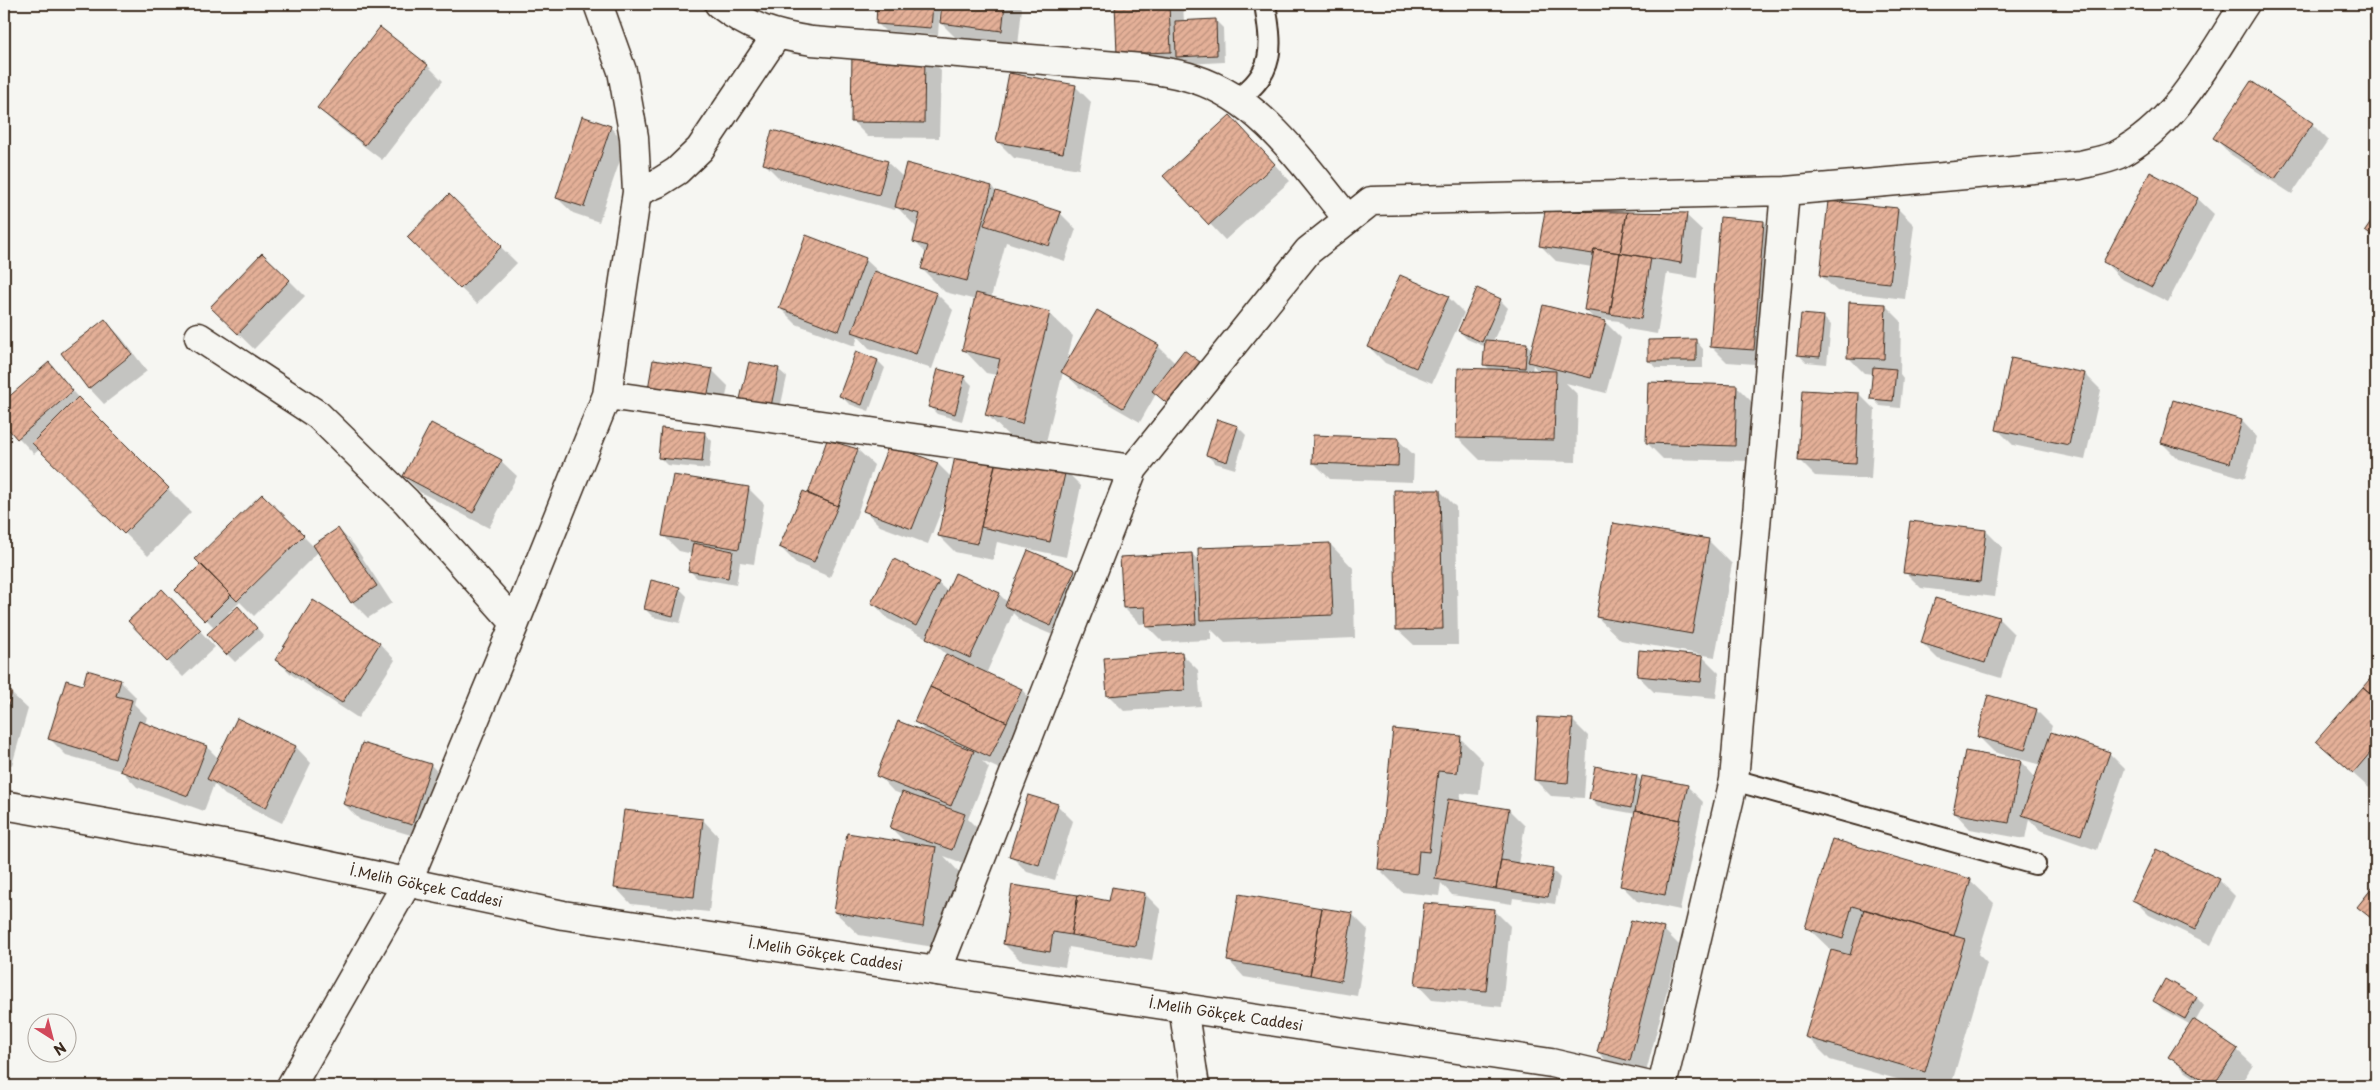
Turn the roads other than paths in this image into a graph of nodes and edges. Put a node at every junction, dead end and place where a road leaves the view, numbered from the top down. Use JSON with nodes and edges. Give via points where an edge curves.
{"nodes":[{"id":1,"x":598,"y":4,"type":"edge"},
{"id":2,"x":719,"y":4,"type":"edge"},
{"id":3,"x":1265,"y":4,"type":"edge"},
{"id":4,"x":2245,"y":4,"type":"edge"},
{"id":5,"x":776,"y":36,"type":"junction"},
{"id":6,"x":1237,"y":99,"type":"junction"},
{"id":7,"x":1785,"y":191,"type":"junction"},
{"id":8,"x":637,"y":192,"type":"junction"},
{"id":9,"x":1348,"y":219,"type":"junction"},
{"id":10,"x":199,"y":337,"type":"dead end"},
{"id":11,"x":607,"y":395,"type":"junction"},
{"id":12,"x":1133,"y":469,"type":"junction"},
{"id":13,"x":515,"y":623,"type":"junction"},
{"id":14,"x":1734,"y":780,"type":"junction"},
{"id":15,"x":4,"y":804,"type":"edge"},
{"id":16,"x":2034,"y":864,"type":"dead end"},
{"id":17,"x":407,"y":882,"type":"junction"},
{"id":18,"x":937,"y":971,"type":"junction"},
{"id":19,"x":1183,"y":1007,"type":"junction"},
{"id":20,"x":291,"y":1086,"type":"edge"},
{"id":21,"x":1195,"y":1086,"type":"edge"},
{"id":22,"x":1650,"y":1086,"type":"edge"},
{"id":23,"x":1662,"y":1086,"type":"edge"}],
"edges":[{"from":1,"to":8,"type":"street","via":[[622,71],[634,137]]},
{"from":2,"to":5,"type":"street","via":[[738,19]]},
{"from":3,"to":6,"type":"lane","via":[[1271,36],[1267,65],[1260,79]]},
{"from":4,"to":7,"type":"street","via":[[2178,106],[2149,135],[2116,156],[2080,166]]},
{"from":5,"to":6,"type":"street","via":[[1142,68],[1195,79]]},
{"from":5,"to":8,"type":"street","via":[[700,149],[677,171]]},
{"from":6,"to":9,"type":"street","via":[[1270,124]]},
{"from":7,"to":9,"type":"street","via":[[1371,201]]},
{"from":7,"to":14,"type":"street"},
{"from":8,"to":11,"type":"street"},
{"from":9,"to":12,"type":"street","via":[[1308,251]]},
{"from":10,"to":13,"type":"street","via":[[318,415],[406,501]]},
{"from":11,"to":12,"type":"street"},
{"from":11,"to":13,"type":"street"},
{"from":12,"to":18,"type":"street"},
{"from":13,"to":17,"type":"street"},
{"from":14,"to":16,"type":"lane"},
{"from":14,"to":23,"type":"street"},
{"from":15,"to":17,"type":"street","name":"İ.Melih Gökçek Caddesi","via":[[240,847]]},
{"from":17,"to":18,"type":"street","name":"İ.Melih Gökçek Caddesi","via":[[563,915]]},
{"from":17,"to":20,"type":"street"},
{"from":18,"to":19,"type":"street","name":"İ.Melih Gökçek Caddesi"},
{"from":19,"to":21,"type":"street"},
{"from":19,"to":22,"type":"street","name":"İ.Melih Gökçek Caddesi","via":[[1551,1063]]}]}
